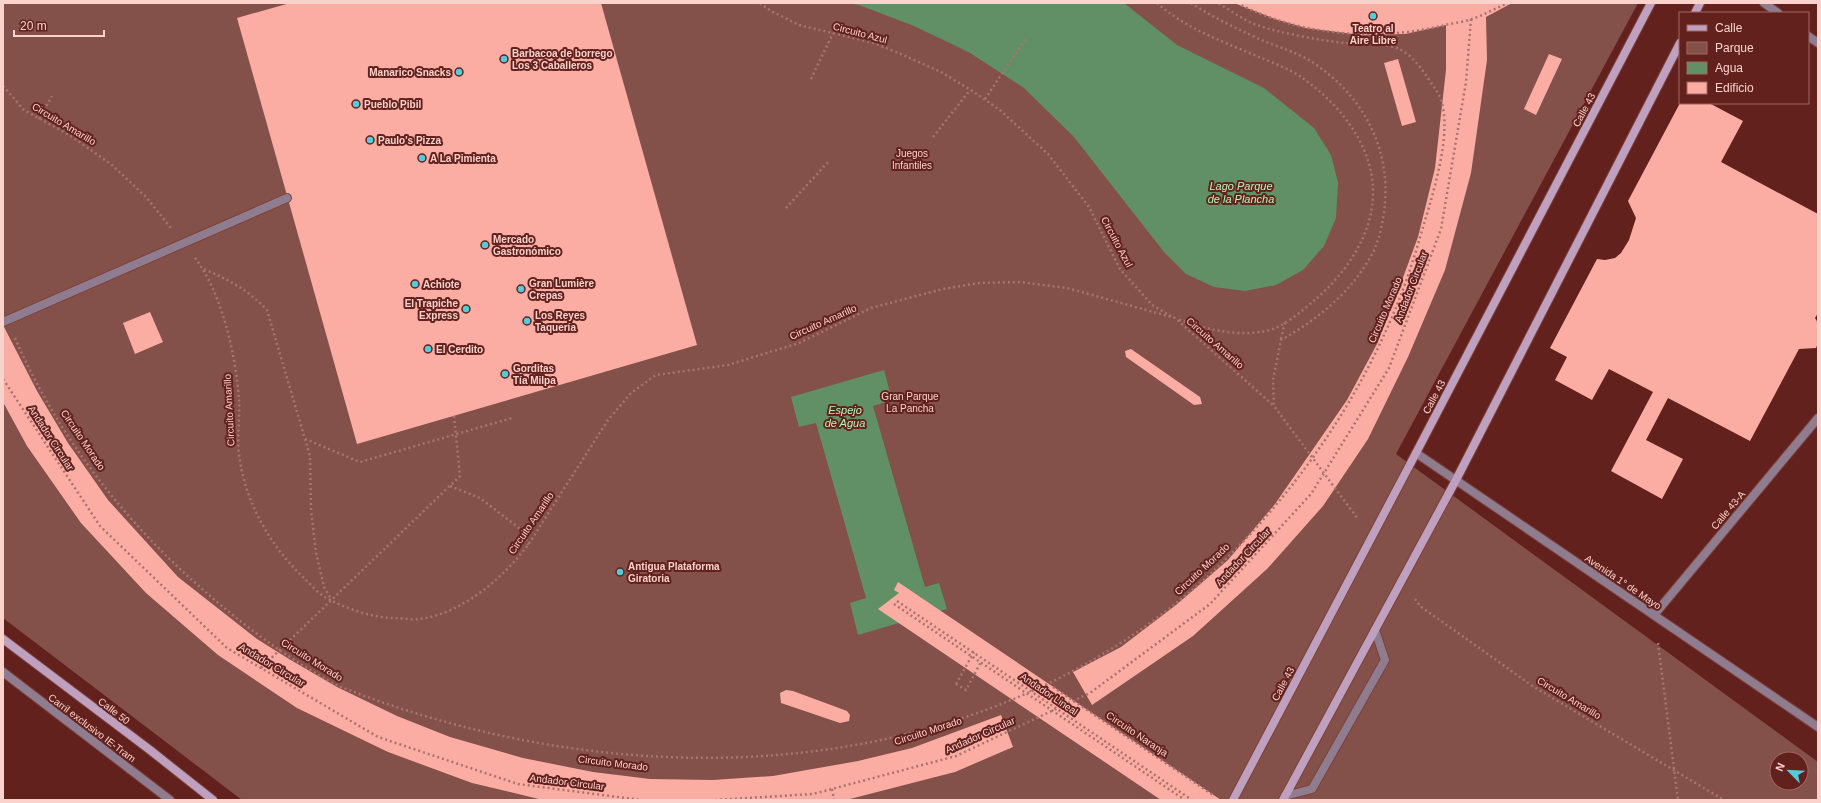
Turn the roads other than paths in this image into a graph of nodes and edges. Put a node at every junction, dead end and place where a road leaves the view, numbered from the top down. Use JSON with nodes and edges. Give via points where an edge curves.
{"nodes":[{"id":1,"x":1651,"y":3,"type":"edge"},
{"id":2,"x":1700,"y":3,"type":"edge"},
{"id":3,"x":1764,"y":3,"type":"edge"},
{"id":4,"x":1696,"y":12,"type":"edge"},
{"id":5,"x":1777,"y":12,"type":"edge"},
{"id":6,"x":1809,"y":37,"type":"edge"},
{"id":7,"x":1818,"y":43,"type":"edge"},
{"id":8,"x":1679,"y":44,"type":"edge"},
{"id":9,"x":287,"y":198,"type":"dead end"},
{"id":10,"x":5,"y":321,"type":"edge"},
{"id":11,"x":1818,"y":418,"type":"edge"},
{"id":12,"x":1416,"y":453,"type":"junction"},
{"id":13,"x":1456,"y":480,"type":"junction"},
{"id":14,"x":1654,"y":615,"type":"junction"},
{"id":15,"x":1375,"y":630,"type":"junction"},
{"id":16,"x":3,"y":639,"type":"edge"},
{"id":17,"x":3,"y":672,"type":"edge"},
{"id":18,"x":1818,"y":727,"type":"edge"},
{"id":19,"x":1284,"y":798,"type":"edge"},
{"id":20,"x":170,"y":800,"type":"edge"},
{"id":21,"x":213,"y":800,"type":"edge"},
{"id":22,"x":1233,"y":800,"type":"edge"}],
"edges":[{"from":1,"to":12,"type":"main road","name":"Calle 43"},
{"from":2,"to":4,"type":"main road"},
{"from":3,"to":5,"type":"street"},
{"from":6,"to":7,"type":"street"},
{"from":8,"to":13,"type":"main road"},
{"from":9,"to":10,"type":"street"},
{"from":11,"to":14,"type":"street","name":"Calle 43-A"},
{"from":12,"to":13,"type":"street","name":"Avenida 1° de Mayo"},
{"from":12,"to":22,"type":"main road","name":"Calle 43"},
{"from":13,"to":14,"type":"street","name":"Avenida 1° de Mayo"},
{"from":13,"to":15,"type":"main road"},
{"from":14,"to":18,"type":"street","name":"Avenida 1° de Mayo"},
{"from":15,"to":19,"type":"main road"},
{"from":15,"to":19,"type":"street","via":[[1384,660],[1312,789]]},
{"from":16,"to":21,"type":"main road","name":"Calle 50"},
{"from":17,"to":20,"type":"street","name":"Carril exclusivo IE-Tram"}]}
